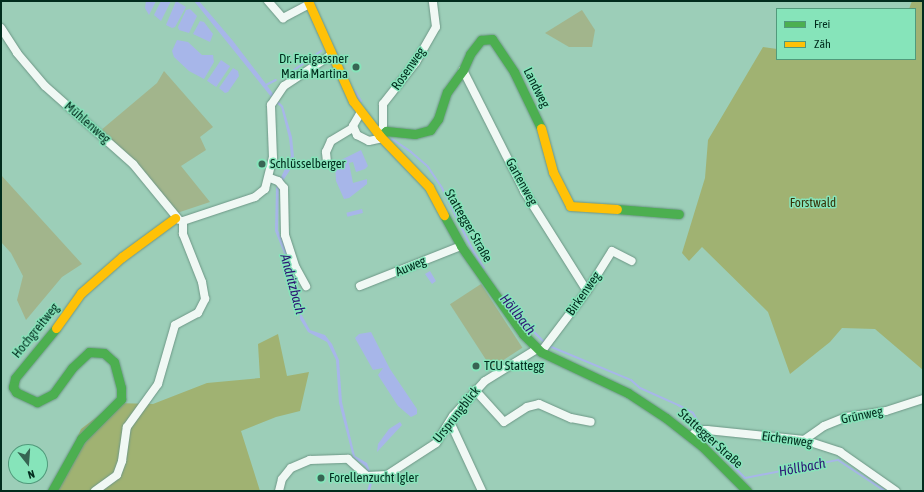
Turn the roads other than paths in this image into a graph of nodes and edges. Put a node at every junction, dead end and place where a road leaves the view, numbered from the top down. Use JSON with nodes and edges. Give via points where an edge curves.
{"nodes":[{"id":1,"x":268,"y":1,"type":"edge"},
{"id":2,"x":433,"y":1,"type":"edge"},
{"id":3,"x":308,"y":2,"type":"edge"},
{"id":4,"x":1,"y":28,"type":"edge"},
{"id":5,"x":3,"y":38,"type":"edge"},
{"id":6,"x":331,"y":55,"type":"junction"},
{"id":7,"x":463,"y":70,"type":"junction"},
{"id":8,"x":361,"y":112,"type":"junction"},
{"id":9,"x":353,"y":128,"type":"junction"},
{"id":10,"x":382,"y":137,"type":"junction"},
{"id":11,"x":327,"y":162,"type":"dead end"},
{"id":12,"x":277,"y":181,"type":"junction"},
{"id":13,"x":679,"y":214,"type":"dead end"},
{"id":14,"x":179,"y":220,"type":"junction"},
{"id":15,"x":461,"y":246,"type":"junction"},
{"id":16,"x":632,"y":261,"type":"dead end"},
{"id":17,"x":306,"y":286,"type":"dead end"},
{"id":18,"x":360,"y":286,"type":"dead end"},
{"id":19,"x":587,"y":291,"type":"junction"},
{"id":20,"x":539,"y":351,"type":"junction"},
{"id":21,"x":475,"y":390,"type":"junction"},
{"id":22,"x":923,"y":399,"type":"edge"},
{"id":23,"x":450,"y":422,"type":"junction"},
{"id":24,"x":591,"y":422,"type":"dead end"},
{"id":25,"x":691,"y":436,"type":"junction"},
{"id":26,"x":804,"y":440,"type":"junction"},
{"id":27,"x":52,"y":491,"type":"edge"},
{"id":28,"x":95,"y":491,"type":"edge"},
{"id":29,"x":279,"y":491,"type":"edge"},
{"id":30,"x":482,"y":491,"type":"edge"},
{"id":31,"x":747,"y":491,"type":"edge"},
{"id":32,"x":896,"y":491,"type":"edge"}],
"edges":[{"from":1,"to":3,"type":"street","via":[[283,18]]},
{"from":2,"to":10,"type":"street","name":"Rosenweg","via":[[436,27],[416,62],[383,104]]},
{"from":3,"to":6,"type":"street","name":"Stattegger Straße"},
{"from":4,"to":5,"type":"street","name":"Mühlenweg"},
{"from":5,"to":14,"type":"street","name":"Mühlenweg","via":[[45,86],[133,164]]},
{"from":6,"to":8,"type":"street","name":"Stattegger Straße"},
{"from":6,"to":12,"type":"street","via":[[286,85],[271,105]]},
{"from":7,"to":10,"type":"street","name":"Landweg","via":[[447,92],[438,118],[430,130],[415,134],[386,131]]},
{"from":7,"to":13,"type":"street","name":"Landweg","via":[[481,40],[496,41],[542,130],[554,172],[564,199],[570,206]]},
{"from":7,"to":19,"type":"street","name":"Gartenweg","via":[[524,191]]},
{"from":8,"to":9,"type":"street","via":[[353,122]]},
{"from":8,"to":10,"type":"street","name":"Stattegger Straße"},
{"from":9,"to":10,"type":"street","via":[[360,138],[369,141]]},
{"from":9,"to":11,"type":"street","via":[[331,141],[326,152]]},
{"from":10,"to":15,"type":"street","name":"Stattegger Straße","via":[[430,187]]},
{"from":12,"to":14,"type":"street","via":[[260,195]]},
{"from":12,"to":17,"type":"street","via":[[285,235],[296,268]]},
{"from":14,"to":27,"type":"street","name":"Hochgreitweg","via":[[122,257],[81,293],[47,341],[15,378],[13,386],[16,392],[38,402],[52,394],[75,364],[89,352],[104,353],[114,362],[121,388],[121,399],[82,439]]},
{"from":14,"to":28,"type":"street","via":[[202,282],[205,299],[198,313],[174,327],[158,384],[127,427],[120,469],[113,478]]},
{"from":15,"to":18,"type":"street","name":"Auweg"},
{"from":15,"to":20,"type":"street","name":"Stattegger Straße","via":[[503,308]]},
{"from":16,"to":19,"type":"street","name":"Birkenweg","via":[[612,251]]},
{"from":19,"to":20,"type":"street","name":"Birkenweg"},
{"from":20,"to":21,"type":"street","name":"Ursprungblick","via":[[506,366]]},
{"from":20,"to":25,"type":"street","name":"Stattegger Straße","via":[[628,393]]},
{"from":21,"to":23,"type":"street","name":"Ursprungblick"},
{"from":21,"to":24,"type":"street","via":[[504,422],[527,407],[539,404],[571,418]]},
{"from":22,"to":26,"type":"street","name":"Grünweg","via":[[886,411],[846,416],[824,426]]},
{"from":23,"to":29,"type":"street","name":"Ursprungblick","via":[[432,447],[387,475],[371,476],[348,459],[310,460],[291,468],[282,479]]},
{"from":23,"to":30,"type":"street"},
{"from":25,"to":26,"type":"street","name":"Eichenweg","via":[[697,430],[707,430]]},
{"from":25,"to":31,"type":"street","name":"Stattegger Straße"},
{"from":26,"to":32,"type":"street","name":"Eichenweg","via":[[840,452]]}]}
